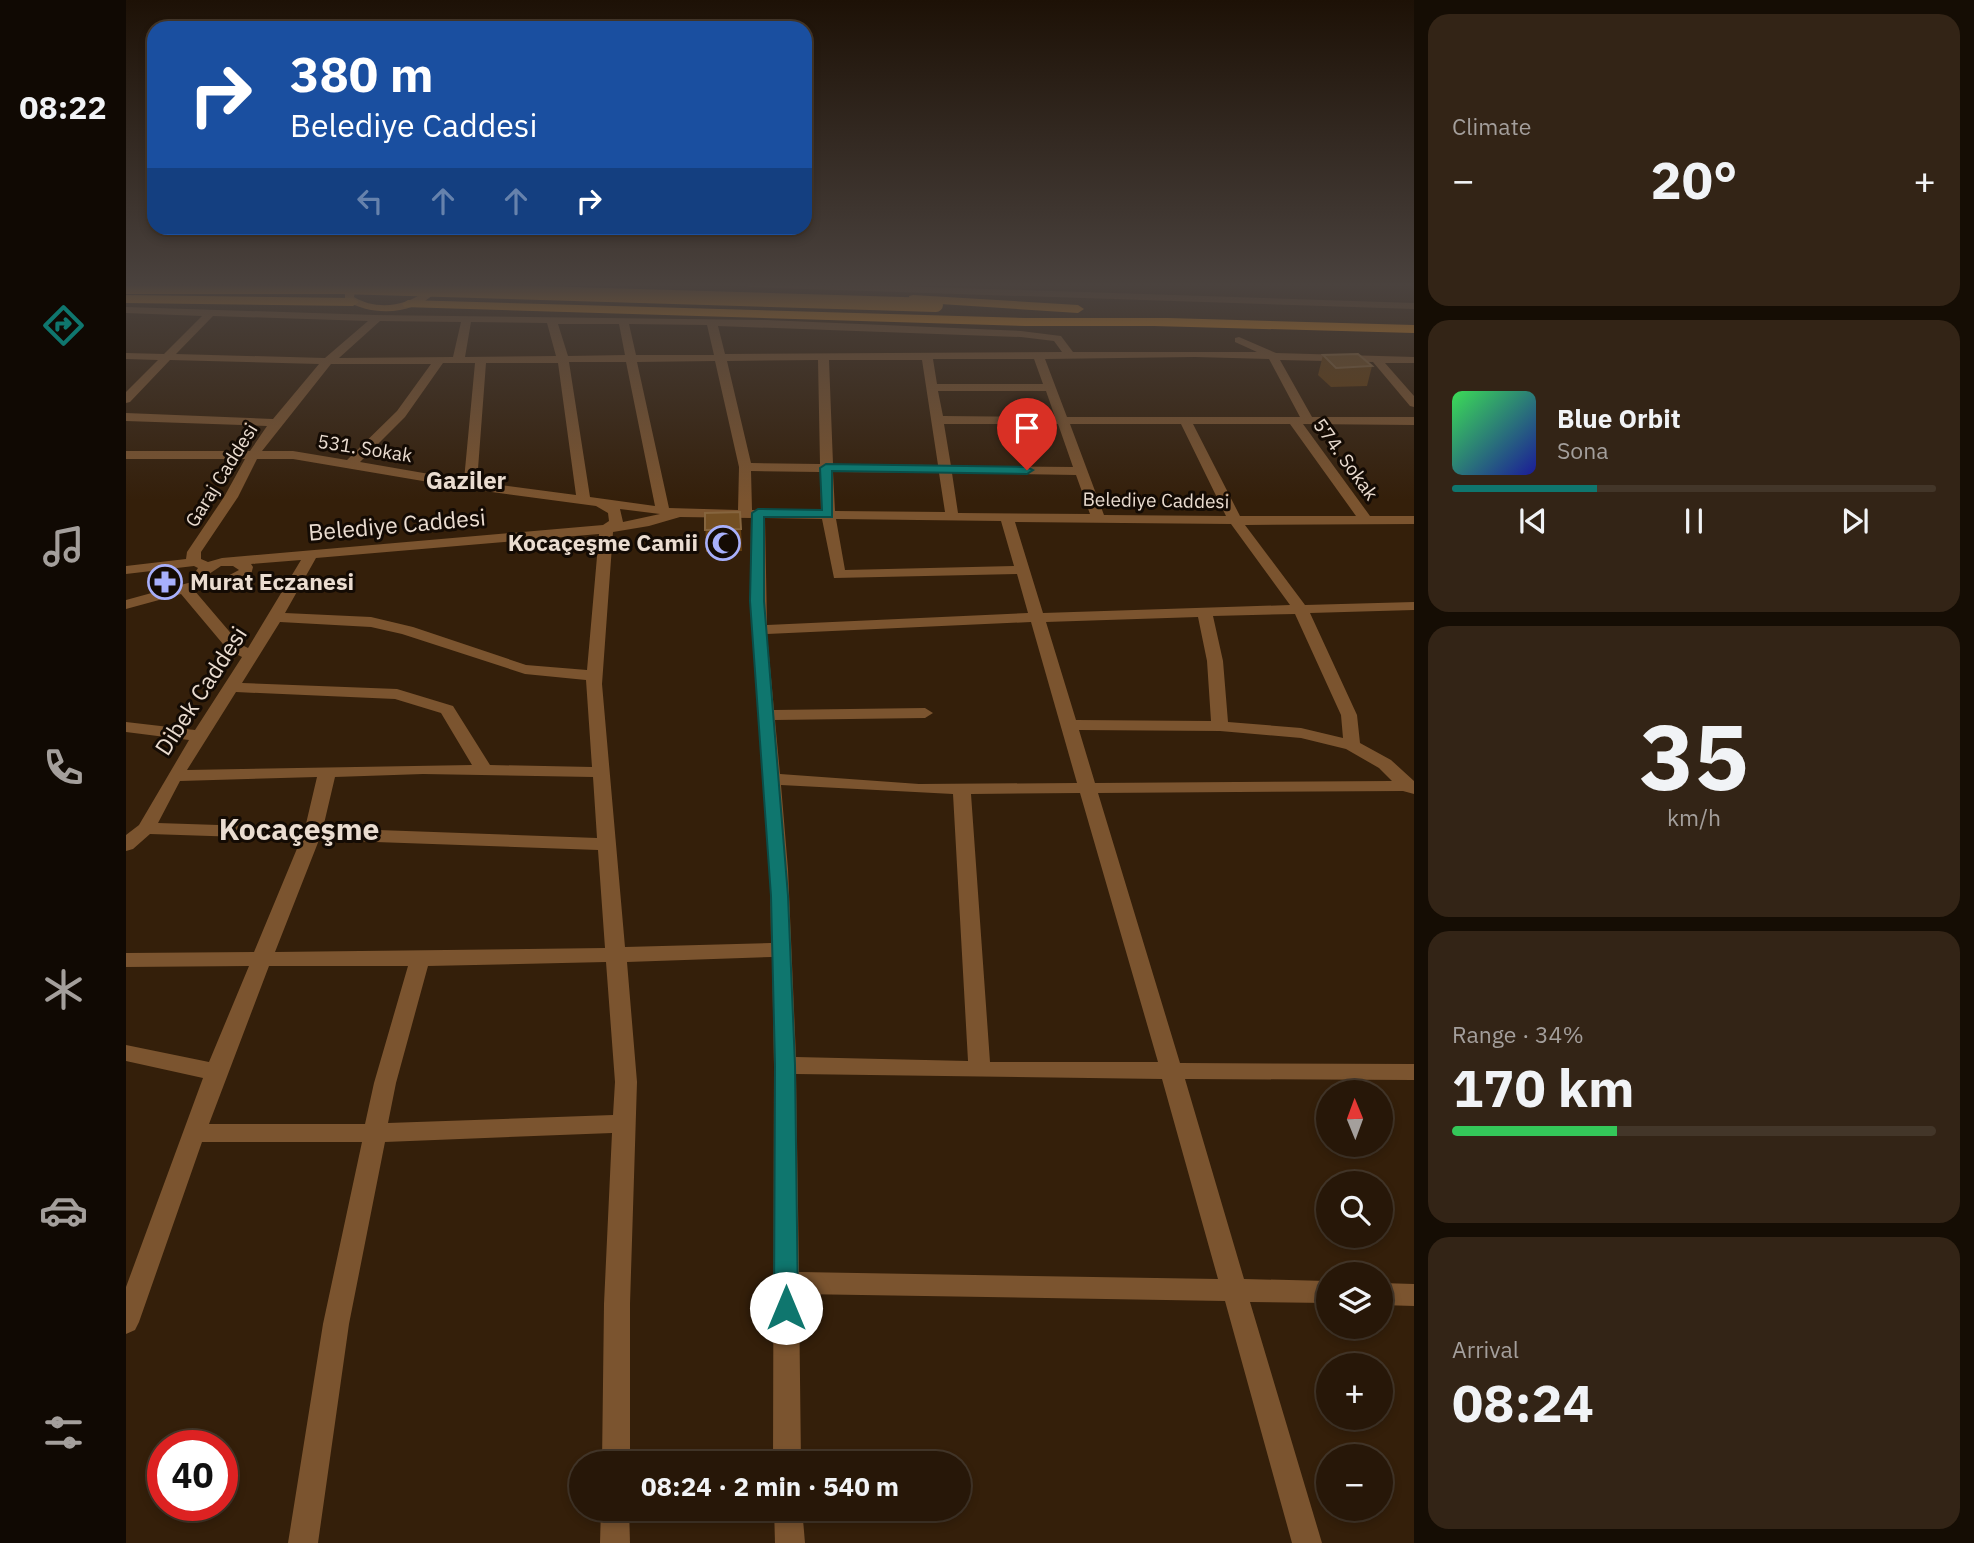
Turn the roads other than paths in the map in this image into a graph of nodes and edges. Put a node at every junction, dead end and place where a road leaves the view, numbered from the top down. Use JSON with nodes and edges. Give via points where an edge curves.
{"nodes":[{"id":1,"x":126,"y":356,"type":"edge"},
{"id":2,"x":333,"y":356,"type":"edge"},
{"id":3,"x":459,"y":356,"type":"edge"},
{"id":4,"x":562,"y":356,"type":"edge"},
{"id":5,"x":823,"y":356,"type":"joint"},
{"id":6,"x":927,"y":356,"type":"edge"},
{"id":7,"x":1038,"y":356,"type":"edge"},
{"id":8,"x":1273,"y":356,"type":"edge"},
{"id":9,"x":1298,"y":356,"type":"edge"},
{"id":10,"x":167,"y":357,"type":"junction"},
{"id":11,"x":719,"y":357,"type":"junction"},
{"id":12,"x":632,"y":358,"type":"junction"},
{"id":13,"x":563,"y":359,"type":"junction"},
{"id":14,"x":1376,"y":359,"type":"junction"},
{"id":15,"x":458,"y":360,"type":"junction"},
{"id":16,"x":481,"y":360,"type":"junction"},
{"id":17,"x":1414,"y":360,"type":"edge"},
{"id":18,"x":328,"y":361,"type":"junction"},
{"id":19,"x":439,"y":361,"type":"junction"},
{"id":20,"x":933,"y":387,"type":"junction"},
{"id":21,"x":1051,"y":388,"type":"junction"},
{"id":22,"x":126,"y":399,"type":"edge"},
{"id":23,"x":1414,"y":403,"type":"edge"},
{"id":24,"x":126,"y":416,"type":"edge"},
{"id":25,"x":938,"y":419,"type":"junction"},
{"id":26,"x":1063,"y":420,"type":"junction"},
{"id":27,"x":1185,"y":420,"type":"junction"},
{"id":28,"x":1294,"y":421,"type":"junction"},
{"id":29,"x":1308,"y":421,"type":"junction"},
{"id":30,"x":1414,"y":421,"type":"edge"},
{"id":31,"x":276,"y":423,"type":"junction"},
{"id":32,"x":126,"y":455,"type":"edge"},
{"id":33,"x":249,"y":462,"type":"junction"},
{"id":34,"x":350,"y":465,"type":"junction"},
{"id":35,"x":126,"y":466,"type":"edge"},
{"id":36,"x":745,"y":467,"type":"junction"},
{"id":37,"x":826,"y":468,"type":"junction"},
{"id":38,"x":945,"y":469,"type":"junction"},
{"id":39,"x":1081,"y":471,"type":"junction"},
{"id":40,"x":470,"y":485,"type":"junction"},
{"id":41,"x":584,"y":502,"type":"junction"},
{"id":42,"x":601,"y":503,"type":"junction"},
{"id":43,"x":663,"y":510,"type":"junction"},
{"id":44,"x":679,"y":513,"type":"junction"},
{"id":45,"x":751,"y":513,"type":"junction"},
{"id":46,"x":828,"y":514,"type":"junction"},
{"id":47,"x":951,"y":516,"type":"junction"},
{"id":48,"x":1007,"y":517,"type":"junction"},
{"id":49,"x":1099,"y":519,"type":"junction"},
{"id":50,"x":1366,"y":520,"type":"junction"},
{"id":51,"x":1414,"y":520,"type":"edge"},
{"id":52,"x":1235,"y":521,"type":"junction"},
{"id":53,"x":606,"y":529,"type":"junction"},
{"id":54,"x":302,"y":557,"type":"junction"},
{"id":55,"x":234,"y":561,"type":"junction"},
{"id":56,"x":126,"y":570,"type":"edge"},
{"id":57,"x":1023,"y":570,"type":"junction"},
{"id":58,"x":203,"y":571,"type":"junction"},
{"id":59,"x":246,"y":572,"type":"junction"},
{"id":60,"x":184,"y":588,"type":"junction"},
{"id":61,"x":126,"y":604,"type":"edge"},
{"id":62,"x":1300,"y":608,"type":"junction"},
{"id":63,"x":1412,"y":610,"type":"edge"},
{"id":64,"x":1205,"y":612,"type":"junction"},
{"id":65,"x":275,"y":618,"type":"junction"},
{"id":66,"x":1036,"y":618,"type":"junction"},
{"id":67,"x":759,"y":630,"type":"junction"},
{"id":68,"x":251,"y":655,"type":"junction"},
{"id":69,"x":595,"y":675,"type":"junction"},
{"id":70,"x":230,"y":687,"type":"junction"},
{"id":71,"x":925,"y":713,"type":"dead end"},
{"id":72,"x":766,"y":716,"type":"junction"},
{"id":73,"x":1068,"y":725,"type":"junction"},
{"id":74,"x":1220,"y":726,"type":"junction"},
{"id":75,"x":126,"y":727,"type":"edge"},
{"id":76,"x":200,"y":736,"type":"junction"},
{"id":77,"x":1353,"y":745,"type":"junction"},
{"id":78,"x":484,"y":770,"type":"junction"},
{"id":79,"x":327,"y":772,"type":"junction"},
{"id":80,"x":601,"y":772,"type":"junction"},
{"id":81,"x":174,"y":776,"type":"junction"},
{"id":82,"x":771,"y":779,"type":"junction"},
{"id":83,"x":1087,"y":788,"type":"junction"},
{"id":84,"x":962,"y":789,"type":"junction"},
{"id":85,"x":1412,"y":789,"type":"edge"},
{"id":86,"x":146,"y":828,"type":"junction"},
{"id":87,"x":312,"y":835,"type":"junction"},
{"id":88,"x":608,"y":844,"type":"junction"},
{"id":89,"x":126,"y":845,"type":"edge"},
{"id":90,"x":781,"y":950,"type":"junction"},
{"id":91,"x":616,"y":955,"type":"junction"},
{"id":92,"x":420,"y":958,"type":"junction"},
{"id":93,"x":261,"y":959,"type":"junction"},
{"id":94,"x":126,"y":960,"type":"edge"},
{"id":95,"x":126,"y":1053,"type":"edge"},
{"id":96,"x":785,"y":1065,"type":"junction"},
{"id":97,"x":981,"y":1070,"type":"junction"},
{"id":98,"x":216,"y":1072,"type":"junction"},
{"id":99,"x":1171,"y":1072,"type":"junction"},
{"id":100,"x":1414,"y":1072,"type":"edge"},
{"id":101,"x":625,"y":1124,"type":"junction"},
{"id":102,"x":193,"y":1133,"type":"junction"},
{"id":103,"x":375,"y":1133,"type":"junction"},
{"id":104,"x":786,"y":1283,"type":"junction"},
{"id":105,"x":1234,"y":1290,"type":"junction"},
{"id":106,"x":1316,"y":1293,"type":"edge"},
{"id":107,"x":1393,"y":1294,"type":"edge"},
{"id":108,"x":1414,"y":1294,"type":"edge"},
{"id":109,"x":126,"y":1322,"type":"edge"},
{"id":110,"x":616,"y":1451,"type":"edge"},
{"id":111,"x":787,"y":1451,"type":"edge"},
{"id":112,"x":615,"y":1521,"type":"edge"},
{"id":113,"x":789,"y":1521,"type":"edge"},
{"id":114,"x":303,"y":1543,"type":"edge"},
{"id":115,"x":615,"y":1543,"type":"edge"},
{"id":116,"x":790,"y":1543,"type":"edge"},
{"id":117,"x":1307,"y":1543,"type":"edge"}],
"edges":[{"from":1,"to":10,"type":"street"},
{"from":2,"to":18,"type":"street","name":"Garaj Caddesi"},
{"from":3,"to":15,"type":"street"},
{"from":4,"to":13,"type":"street"},
{"from":5,"to":11,"type":"street"},
{"from":5,"to":37,"type":"street"},
{"from":6,"to":20,"type":"street"},
{"from":7,"to":21,"type":"street"},
{"from":8,"to":29,"type":"street","name":"574. Sokak"},
{"from":9,"to":14,"type":"street"},
{"from":10,"to":18,"type":"street"},
{"from":10,"to":22,"type":"street"},
{"from":11,"to":12,"type":"street"},
{"from":11,"to":36,"type":"street"},
{"from":12,"to":13,"type":"street"},
{"from":12,"to":43,"type":"street"},
{"from":13,"to":16,"type":"street"},
{"from":13,"to":41,"type":"street"},
{"from":14,"to":17,"type":"street"},
{"from":14,"to":23,"type":"street"},
{"from":15,"to":16,"type":"street"},
{"from":15,"to":19,"type":"street"},
{"from":16,"to":40,"type":"street"},
{"from":18,"to":19,"type":"street"},
{"from":18,"to":31,"type":"street","name":"Garaj Caddesi"},
{"from":19,"to":34,"type":"street","via":[[401,414]]},
{"from":20,"to":21,"type":"street"},
{"from":20,"to":25,"type":"street"},
{"from":21,"to":26,"type":"street"},
{"from":24,"to":31,"type":"street"},
{"from":25,"to":26,"type":"street"},
{"from":25,"to":38,"type":"street"},
{"from":26,"to":27,"type":"street"},
{"from":26,"to":39,"type":"street"},
{"from":27,"to":28,"type":"street"},
{"from":27,"to":52,"type":"street"},
{"from":28,"to":29,"type":"street"},
{"from":28,"to":50,"type":"street","name":"574. Sokak"},
{"from":29,"to":30,"type":"street"},
{"from":31,"to":33,"type":"street","name":"Garaj Caddesi"},
{"from":32,"to":33,"type":"street"},
{"from":33,"to":34,"type":"street","name":"531. Sokak","via":[[293,455]]},
{"from":33,"to":35,"type":"street"},
{"from":33,"to":58,"type":"street","name":"Garaj Caddesi","via":[[194,552],[192,557]]},
{"from":34,"to":40,"type":"street","name":"531. Sokak"},
{"from":36,"to":37,"type":"street"},
{"from":36,"to":45,"type":"street"},
{"from":37,"to":38,"type":"street"},
{"from":37,"to":46,"type":"street"},
{"from":38,"to":39,"type":"street"},
{"from":38,"to":47,"type":"street"},
{"from":39,"to":49,"type":"street"},
{"from":40,"to":41,"type":"street","name":"531. Sokak"},
{"from":41,"to":42,"type":"street","name":"531. Sokak"},
{"from":42,"to":43,"type":"street","name":"531. Sokak"},
{"from":42,"to":53,"type":"street","via":[[617,516],[616,523]]},
{"from":43,"to":44,"type":"street","name":"531. Sokak"},
{"from":44,"to":45,"type":"street","name":"Belediye Caddesi"},
{"from":44,"to":53,"type":"street","name":"Belediye Caddesi"},
{"from":45,"to":46,"type":"street","name":"Belediye Caddesi"},
{"from":45,"to":67,"type":"street"},
{"from":46,"to":47,"type":"street","name":"Belediye Caddesi"},
{"from":46,"to":57,"type":"street","via":[[839,575]]},
{"from":47,"to":48,"type":"street","name":"Belediye Caddesi"},
{"from":48,"to":49,"type":"street","name":"Belediye Caddesi"},
{"from":48,"to":57,"type":"street"},
{"from":49,"to":52,"type":"street","name":"Belediye Caddesi"},
{"from":50,"to":51,"type":"street","name":"Belediye Caddesi"},
{"from":50,"to":52,"type":"street","name":"Belediye Caddesi"},
{"from":52,"to":62,"type":"street"},
{"from":53,"to":54,"type":"street","name":"Belediye Caddesi"},
{"from":53,"to":69,"type":"street"},
{"from":54,"to":55,"type":"street","name":"Belediye Caddesi"},
{"from":54,"to":59,"type":"street"},
{"from":54,"to":65,"type":"street","name":"Dibek Caddesi"},
{"from":55,"to":58,"type":"street","name":"Belediye Caddesi","via":[[219,562]]},
{"from":55,"to":59,"type":"street","via":[[243,564]]},
{"from":56,"to":58,"type":"street"},
{"from":57,"to":66,"type":"street"},
{"from":58,"to":59,"type":"street","via":[[227,582]]},
{"from":58,"to":60,"type":"street"},
{"from":60,"to":61,"type":"street"},
{"from":60,"to":68,"type":"street","via":[[234,647]]},
{"from":62,"to":63,"type":"street"},
{"from":62,"to":64,"type":"street"},
{"from":62,"to":77,"type":"street","via":[[1349,715]]},
{"from":64,"to":66,"type":"street"},
{"from":64,"to":74,"type":"street"},
{"from":65,"to":68,"type":"street","name":"Dibek Caddesi"},
{"from":65,"to":69,"type":"street","via":[[373,623],[452,644],[517,668]]},
{"from":66,"to":67,"type":"street"},
{"from":66,"to":73,"type":"street"},
{"from":67,"to":72,"type":"street"},
{"from":68,"to":70,"type":"street","name":"Dibek Caddesi"},
{"from":69,"to":80,"type":"street"},
{"from":70,"to":76,"type":"street","name":"Dibek Caddesi"},
{"from":70,"to":78,"type":"street","via":[[397,694],[447,710]]},
{"from":71,"to":72,"type":"street"},
{"from":72,"to":82,"type":"street"},
{"from":73,"to":74,"type":"street"},
{"from":73,"to":83,"type":"street"},
{"from":74,"to":77,"type":"street","via":[[1301,733]]},
{"from":75,"to":76,"type":"street"},
{"from":76,"to":81,"type":"street","name":"Dibek Caddesi"},
{"from":77,"to":85,"type":"street","via":[[1385,764]]},
{"from":78,"to":79,"type":"street"},
{"from":78,"to":80,"type":"street"},
{"from":79,"to":81,"type":"street"},
{"from":79,"to":87,"type":"street"},
{"from":80,"to":88,"type":"street"},
{"from":81,"to":86,"type":"street","name":"Dibek Caddesi"},
{"from":82,"to":84,"type":"street"},
{"from":82,"to":90,"type":"street"},
{"from":83,"to":84,"type":"street"},
{"from":83,"to":85,"type":"street"},
{"from":83,"to":99,"type":"street"},
{"from":84,"to":97,"type":"street"},
{"from":86,"to":87,"type":"street"},
{"from":86,"to":89,"type":"street","name":"Dibek Caddesi"},
{"from":87,"to":88,"type":"street"},
{"from":87,"to":93,"type":"street"},
{"from":88,"to":91,"type":"street"},
{"from":90,"to":91,"type":"street"},
{"from":90,"to":96,"type":"street"},
{"from":91,"to":92,"type":"street"},
{"from":91,"to":101,"type":"street"},
{"from":92,"to":93,"type":"street"},
{"from":92,"to":103,"type":"street"},
{"from":93,"to":94,"type":"street"},
{"from":93,"to":98,"type":"street"},
{"from":95,"to":98,"type":"street"},
{"from":96,"to":97,"type":"street"},
{"from":96,"to":104,"type":"street"},
{"from":97,"to":99,"type":"street"},
{"from":98,"to":102,"type":"street"},
{"from":99,"to":100,"type":"street"},
{"from":99,"to":105,"type":"street"},
{"from":101,"to":103,"type":"street"},
{"from":101,"to":110,"type":"street"},
{"from":102,"to":103,"type":"street"},
{"from":102,"to":109,"type":"street"},
{"from":103,"to":114,"type":"street","via":[[336,1324]]},
{"from":104,"to":105,"type":"street"},
{"from":104,"to":111,"type":"street"},
{"from":105,"to":106,"type":"street"},
{"from":105,"to":117,"type":"street"},
{"from":107,"to":108,"type":"street"},
{"from":112,"to":115,"type":"street"},
{"from":113,"to":116,"type":"street"}]}
